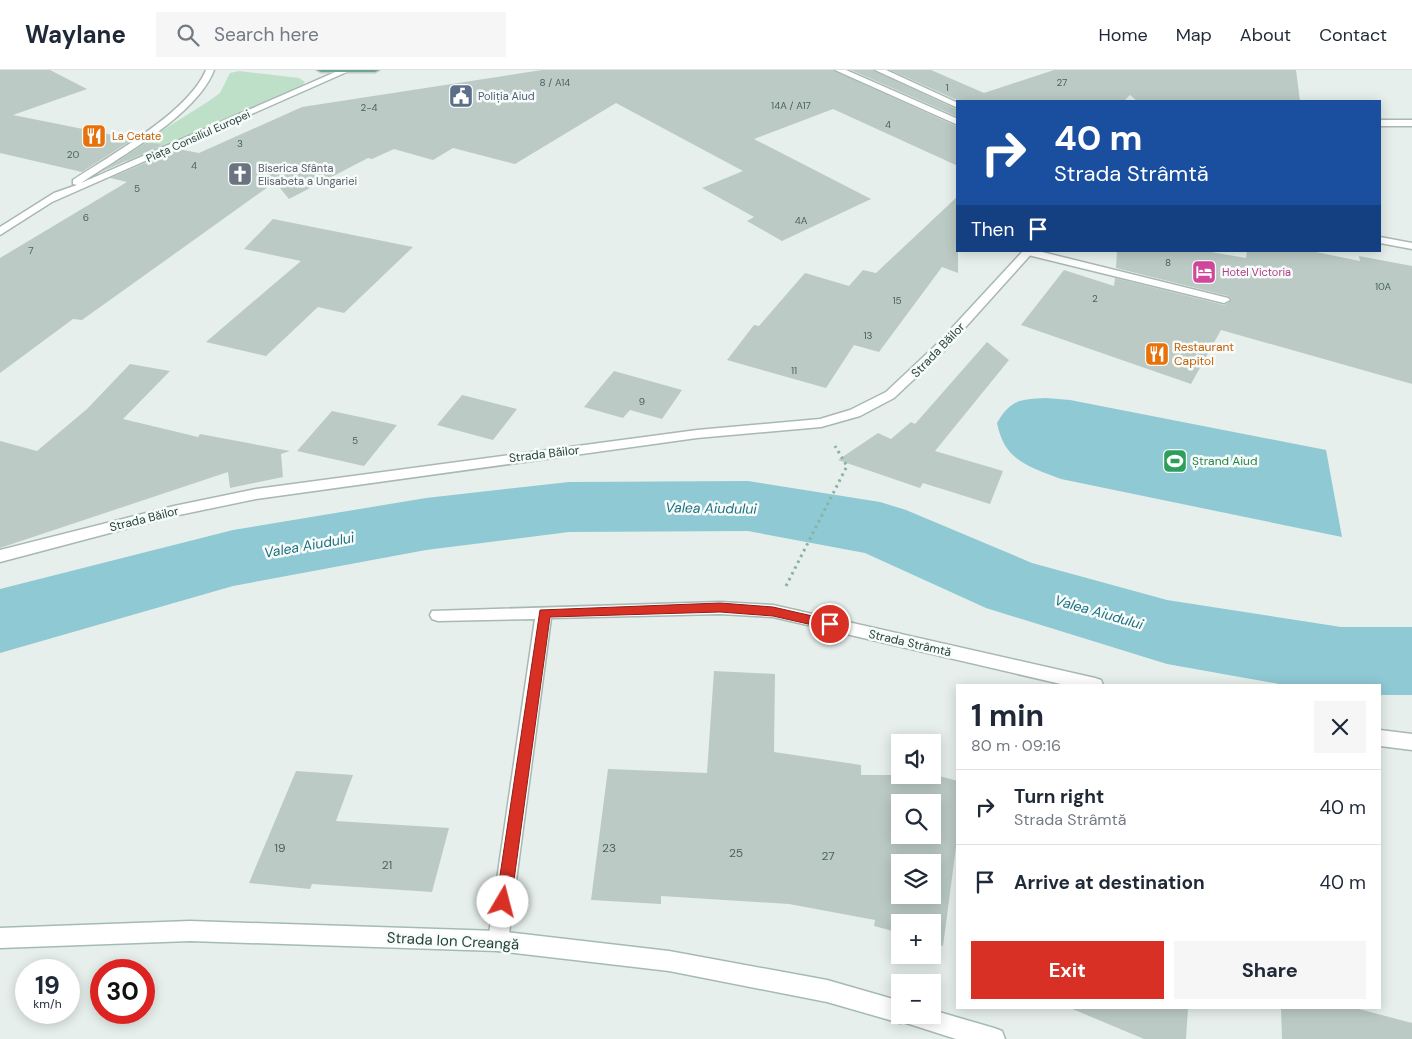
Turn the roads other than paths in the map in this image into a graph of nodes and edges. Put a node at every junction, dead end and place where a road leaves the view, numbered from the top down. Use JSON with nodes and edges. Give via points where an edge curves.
{"nodes":[{"id":1,"x":210,"y":70,"type":"edge"},
{"id":2,"x":321,"y":70,"type":"edge"},
{"id":3,"x":375,"y":70,"type":"edge"},
{"id":4,"x":839,"y":70,"type":"edge"},
{"id":5,"x":879,"y":70,"type":"edge"},
{"id":6,"x":345,"y":71,"type":"edge"},
{"id":7,"x":956,"y":105,"type":"edge"},
{"id":8,"x":956,"y":121,"type":"edge"},
{"id":9,"x":1381,"y":123,"type":"edge"},
{"id":10,"x":1412,"y":123,"type":"edge"},
{"id":11,"x":50,"y":200,"type":"junction"},
{"id":12,"x":0,"y":232,"type":"edge"},
{"id":13,"x":1381,"y":240,"type":"edge"},
{"id":14,"x":1412,"y":246,"type":"edge"},
{"id":15,"x":1027,"y":252,"type":"edge"},
{"id":16,"x":1032,"y":252,"type":"edge"},
{"id":17,"x":1224,"y":300,"type":"dead end"},
{"id":18,"x":0,"y":556,"type":"edge"},
{"id":19,"x":544,"y":613,"type":"junction"},
{"id":20,"x":438,"y":615,"type":"dead end"},
{"id":21,"x":1091,"y":684,"type":"edge"},
{"id":22,"x":1381,"y":738,"type":"edge"},
{"id":23,"x":1412,"y":742,"type":"edge"},
{"id":24,"x":0,"y":938,"type":"edge"},
{"id":25,"x":498,"y":941,"type":"junction"},
{"id":26,"x":891,"y":1009,"type":"edge"},
{"id":27,"x":941,"y":1024,"type":"edge"},
{"id":28,"x":994,"y":1039,"type":"edge"}],
"edges":[{"from":1,"to":11,"type":"street","name":"Piața Consiliul Europei","via":[[205,85],[180,110]]},
{"from":2,"to":6,"type":"main road"},
{"from":3,"to":6,"type":"main road"},
{"from":4,"to":8,"type":"street"},
{"from":5,"to":7,"type":"street"},
{"from":6,"to":11,"type":"street","name":"Piața Consiliul Europei"},
{"from":9,"to":10,"type":"street"},
{"from":11,"to":12,"type":"street","name":"Piața Consiliul Europei"},
{"from":13,"to":14,"type":"street"},
{"from":15,"to":18,"type":"street","name":"Strada Băilor","via":[[898,389],[855,413],[822,423],[697,434],[256,494],[174,511]]},
{"from":16,"to":17,"type":"street"},
{"from":19,"to":20,"type":"street","name":"Strada Strâmtă"},
{"from":19,"to":21,"type":"street","name":"Strada Strâmtă","via":[[720,608],[773,611]]},
{"from":19,"to":25,"type":"street"},
{"from":22,"to":23,"type":"street"},
{"from":24,"to":25,"type":"street","name":"Strada Ion Creangă","via":[[190,931]]},
{"from":25,"to":26,"type":"street","name":"Strada Ion Creangă","via":[[669,961],[827,991]]},
{"from":27,"to":28,"type":"street"}]}
